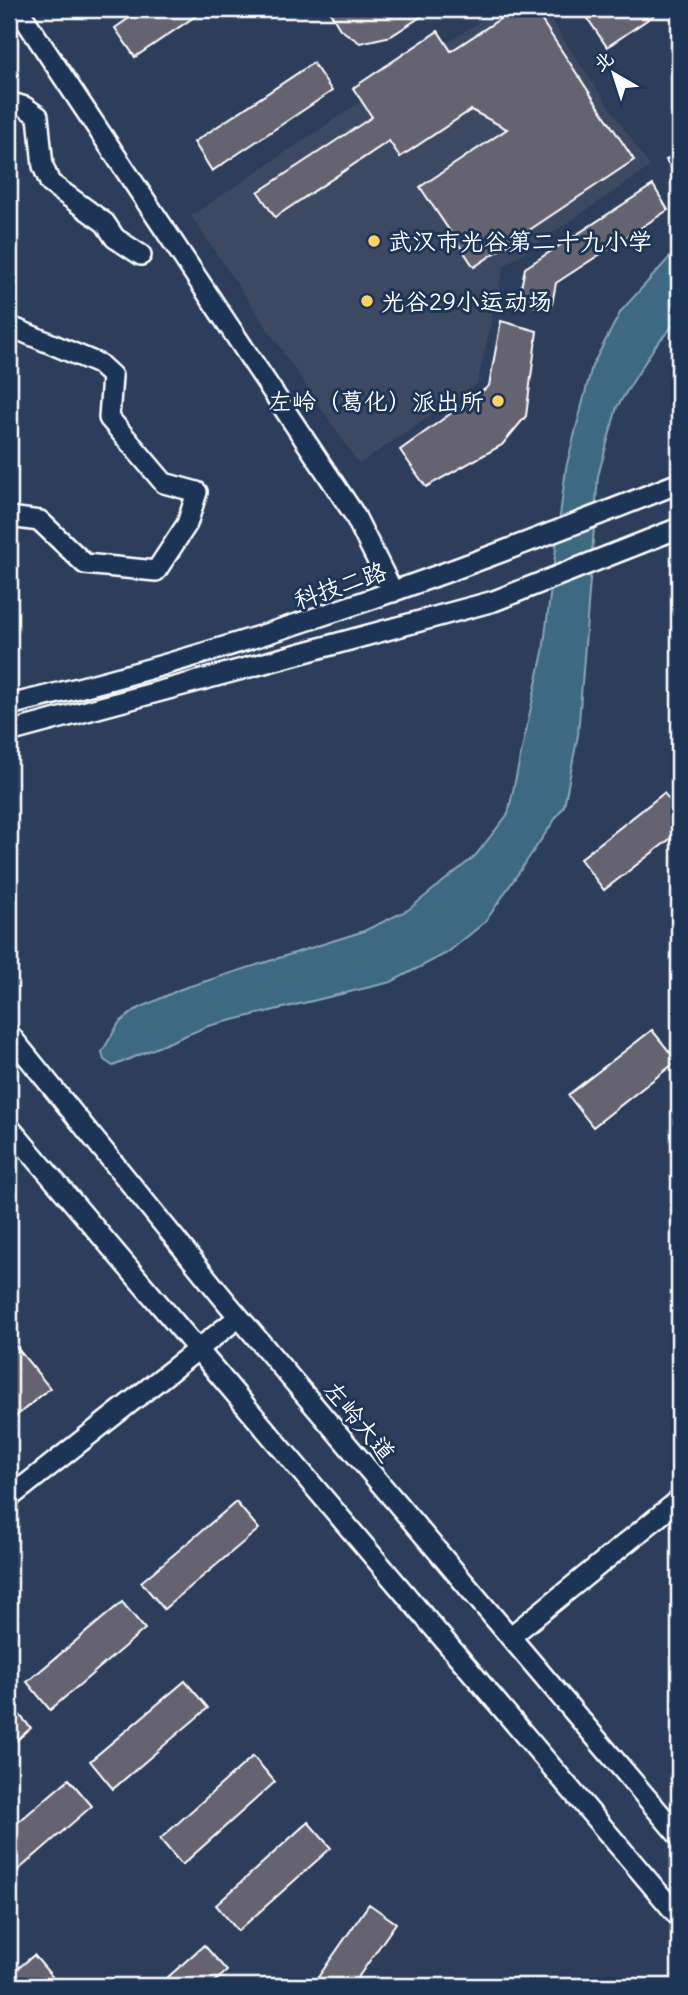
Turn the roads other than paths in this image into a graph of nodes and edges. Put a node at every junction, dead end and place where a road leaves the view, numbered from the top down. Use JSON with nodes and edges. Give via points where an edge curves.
{"nodes":[{"id":1,"x":18,"y":9,"type":"edge"},
{"id":2,"x":9,"y":102,"type":"edge"},
{"id":3,"x":141,"y":255,"type":"dead end"},
{"id":4,"x":9,"y":326,"type":"edge"},
{"id":5,"x":679,"y":483,"type":"edge"},
{"id":6,"x":9,"y":517,"type":"edge"},
{"id":7,"x":679,"y":528,"type":"edge"},
{"id":8,"x":393,"y":593,"type":"junction"},
{"id":9,"x":9,"y":705,"type":"edge"},
{"id":10,"x":9,"y":732,"type":"edge"},
{"id":11,"x":9,"y":1034,"type":"edge"},
{"id":12,"x":9,"y":1126,"type":"edge"},
{"id":13,"x":239,"y":1317,"type":"junction"},
{"id":14,"x":197,"y":1349,"type":"junction"},
{"id":15,"x":9,"y":1498,"type":"edge"},
{"id":16,"x":679,"y":1500,"type":"edge"},
{"id":17,"x":510,"y":1637,"type":"junction"},
{"id":18,"x":679,"y":1836,"type":"edge"},
{"id":19,"x":679,"y":1917,"type":"edge"}],
"edges":[{"from":1,"to":8,"type":"street","via":[[354,514]]},
{"from":2,"to":3,"type":"street","via":[[38,116],[43,166],[50,183]]},
{"from":4,"to":6,"type":"street","via":[[99,364],[112,376],[110,418],[164,483],[197,492],[187,524],[156,571],[85,564],[40,521]]},
{"from":5,"to":8,"type":"street","name":"科技二路"},
{"from":7,"to":10,"type":"street","via":[[494,601]]},
{"from":8,"to":9,"type":"street","name":"科技二路","via":[[276,633]]},
{"from":11,"to":13,"type":"street","name":"左岭大道"},
{"from":12,"to":14,"type":"street"},
{"from":13,"to":14,"type":"street"},
{"from":13,"to":17,"type":"street","name":"左岭大道"},
{"from":14,"to":15,"type":"street"},
{"from":14,"to":19,"type":"street"},
{"from":16,"to":17,"type":"street"},
{"from":17,"to":18,"type":"street","name":"左岭大道"}]}
